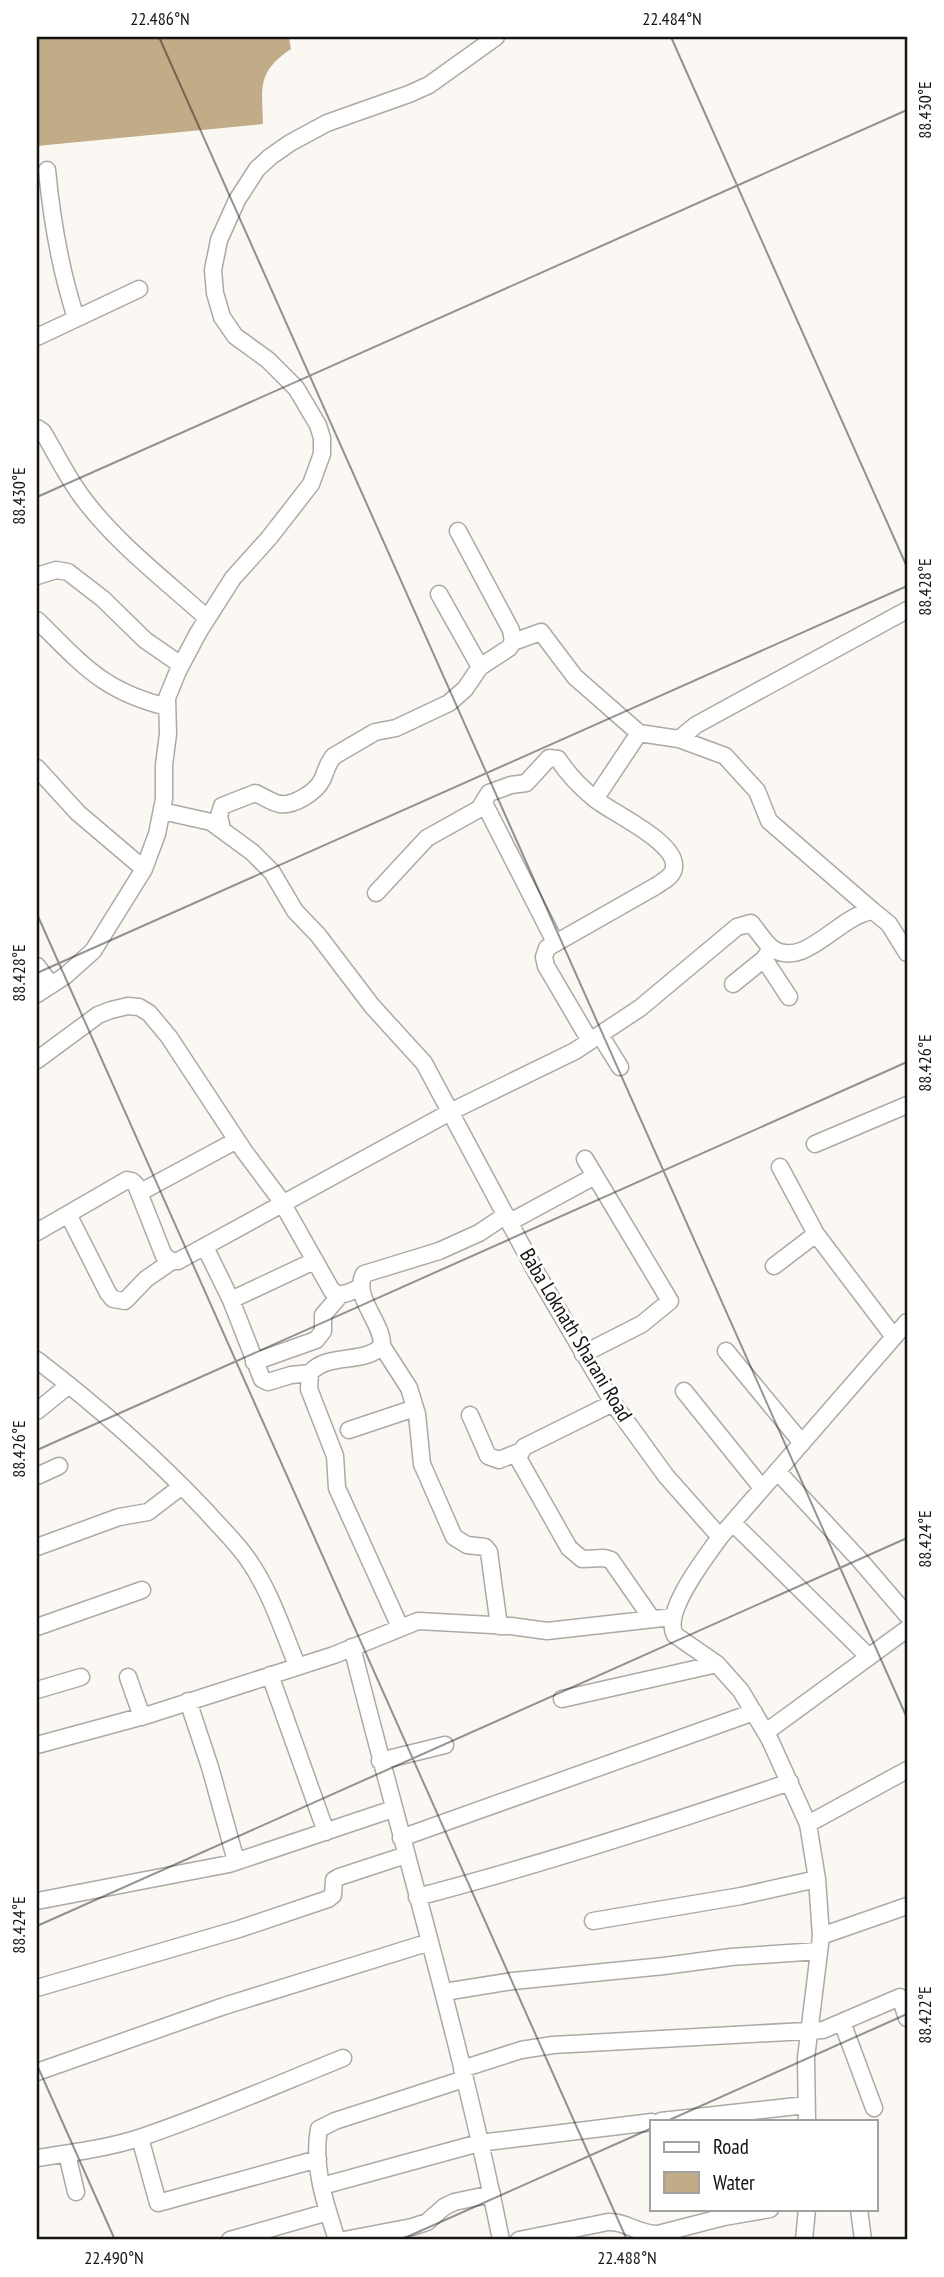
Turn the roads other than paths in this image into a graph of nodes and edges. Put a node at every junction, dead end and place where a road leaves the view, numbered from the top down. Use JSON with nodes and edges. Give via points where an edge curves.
{"nodes":[{"id":1,"x":496,"y":37,"type":"edge"},
{"id":2,"x":47,"y":170,"type":"dead end"},
{"id":3,"x":139,"y":289,"type":"dead end"},
{"id":4,"x":76,"y":318,"type":"junction"},
{"id":5,"x":37,"y":337,"type":"edge"},
{"id":6,"x":37,"y":428,"type":"edge"},
{"id":7,"x":458,"y":531,"type":"dead end"},
{"id":8,"x":37,"y":576,"type":"edge"},
{"id":9,"x":439,"y":594,"type":"dead end"},
{"id":10,"x":907,"y":610,"type":"edge"},
{"id":11,"x":207,"y":618,"type":"junction"},
{"id":12,"x":37,"y":620,"type":"edge"},
{"id":13,"x":513,"y":642,"type":"junction"},
{"id":14,"x":181,"y":665,"type":"junction"},
{"id":15,"x":480,"y":667,"type":"junction"},
{"id":16,"x":167,"y":707,"type":"junction"},
{"id":17,"x":639,"y":733,"type":"junction"},
{"id":18,"x":679,"y":739,"type":"junction"},
{"id":19,"x":37,"y":768,"type":"edge"},
{"id":20,"x":595,"y":799,"type":"junction"},
{"id":21,"x":484,"y":803,"type":"junction"},
{"id":22,"x":162,"y":811,"type":"junction"},
{"id":23,"x":222,"y":829,"type":"junction"},
{"id":24,"x":144,"y":869,"type":"junction"},
{"id":25,"x":376,"y":893,"type":"dead end"},
{"id":26,"x":873,"y":911,"type":"junction"},
{"id":27,"x":555,"y":942,"type":"junction"},
{"id":28,"x":768,"y":953,"type":"junction"},
{"id":29,"x":907,"y":953,"type":"edge"},
{"id":30,"x":37,"y":966,"type":"edge"},
{"id":31,"x":733,"y":984,"type":"dead end"},
{"id":32,"x":51,"y":985,"type":"junction"},
{"id":33,"x":37,"y":994,"type":"edge"},
{"id":34,"x":789,"y":997,"type":"dead end"},
{"id":35,"x":595,"y":1038,"type":"junction"},
{"id":36,"x":37,"y":1060,"type":"edge"},
{"id":37,"x":620,"y":1068,"type":"dead end"},
{"id":38,"x":907,"y":1105,"type":"edge"},
{"id":39,"x":452,"y":1111,"type":"junction"},
{"id":40,"x":237,"y":1140,"type":"junction"},
{"id":41,"x":815,"y":1144,"type":"dead end"},
{"id":42,"x":585,"y":1159,"type":"dead end"},
{"id":43,"x":780,"y":1167,"type":"dead end"},
{"id":44,"x":595,"y":1176,"type":"junction"},
{"id":45,"x":139,"y":1193,"type":"junction"},
{"id":46,"x":283,"y":1204,"type":"junction"},
{"id":47,"x":68,"y":1214,"type":"junction"},
{"id":48,"x":508,"y":1219,"type":"junction"},
{"id":49,"x":37,"y":1232,"type":"edge"},
{"id":50,"x":817,"y":1234,"type":"junction"},
{"id":51,"x":205,"y":1247,"type":"junction"},
{"id":52,"x":172,"y":1261,"type":"junction"},
{"id":53,"x":314,"y":1261,"type":"junction"},
{"id":54,"x":774,"y":1266,"type":"dead end"},
{"id":55,"x":361,"y":1286,"type":"junction"},
{"id":56,"x":338,"y":1294,"type":"junction"},
{"id":57,"x":231,"y":1300,"type":"junction"},
{"id":58,"x":907,"y":1322,"type":"edge"},
{"id":59,"x":894,"y":1337,"type":"junction"},
{"id":60,"x":382,"y":1346,"type":"junction"},
{"id":61,"x":726,"y":1351,"type":"dead end"},
{"id":62,"x":583,"y":1354,"type":"junction"},
{"id":63,"x":37,"y":1360,"type":"edge"},
{"id":64,"x":254,"y":1362,"type":"junction"},
{"id":65,"x":310,"y":1373,"type":"junction"},
{"id":66,"x":69,"y":1385,"type":"junction"},
{"id":67,"x":684,"y":1391,"type":"dead end"},
{"id":68,"x":612,"y":1404,"type":"junction"},
{"id":69,"x":415,"y":1408,"type":"junction"},
{"id":70,"x":37,"y":1412,"type":"edge"},
{"id":71,"x":470,"y":1415,"type":"dead end"},
{"id":72,"x":349,"y":1430,"type":"dead end"},
{"id":73,"x":802,"y":1443,"type":"junction"},
{"id":74,"x":519,"y":1452,"type":"junction"},
{"id":75,"x":60,"y":1466,"type":"dead end"},
{"id":76,"x":778,"y":1471,"type":"junction"},
{"id":77,"x":37,"y":1476,"type":"edge"},
{"id":78,"x":183,"y":1486,"type":"junction"},
{"id":79,"x":762,"y":1488,"type":"junction"},
{"id":80,"x":733,"y":1522,"type":"junction"},
{"id":81,"x":720,"y":1537,"type":"junction"},
{"id":82,"x":37,"y":1547,"type":"edge"},
{"id":83,"x":142,"y":1590,"type":"dead end"},
{"id":84,"x":907,"y":1615,"type":"edge"},
{"id":85,"x":672,"y":1617,"type":"junction"},
{"id":86,"x":652,"y":1619,"type":"junction"},
{"id":87,"x":499,"y":1626,"type":"junction"},
{"id":88,"x":400,"y":1627,"type":"junction"},
{"id":89,"x":37,"y":1628,"type":"edge"},
{"id":90,"x":907,"y":1629,"type":"edge"},
{"id":91,"x":352,"y":1647,"type":"junction"},
{"id":92,"x":869,"y":1657,"type":"junction"},
{"id":93,"x":717,"y":1664,"type":"junction"},
{"id":94,"x":297,"y":1665,"type":"junction"},
{"id":95,"x":270,"y":1675,"type":"junction"},
{"id":96,"x":82,"y":1677,"type":"dead end"},
{"id":97,"x":128,"y":1677,"type":"dead end"},
{"id":98,"x":37,"y":1690,"type":"edge"},
{"id":99,"x":562,"y":1699,"type":"dead end"},
{"id":100,"x":188,"y":1701,"type":"junction"},
{"id":101,"x":754,"y":1712,"type":"junction"},
{"id":102,"x":142,"y":1717,"type":"junction"},
{"id":103,"x":766,"y":1732,"type":"junction"},
{"id":104,"x":37,"y":1745,"type":"edge"},
{"id":105,"x":445,"y":1745,"type":"dead end"},
{"id":106,"x":380,"y":1761,"type":"junction"},
{"id":107,"x":907,"y":1770,"type":"edge"},
{"id":108,"x":790,"y":1782,"type":"junction"},
{"id":109,"x":393,"y":1809,"type":"junction"},
{"id":110,"x":808,"y":1824,"type":"junction"},
{"id":111,"x":326,"y":1832,"type":"junction"},
{"id":112,"x":401,"y":1838,"type":"junction"},
{"id":113,"x":406,"y":1855,"type":"junction"},
{"id":114,"x":236,"y":1861,"type":"junction"},
{"id":115,"x":817,"y":1879,"type":"junction"},
{"id":116,"x":417,"y":1897,"type":"junction"},
{"id":117,"x":37,"y":1901,"type":"edge"},
{"id":118,"x":907,"y":1906,"type":"edge"},
{"id":119,"x":593,"y":1921,"type":"dead end"},
{"id":120,"x":430,"y":1942,"type":"junction"},
{"id":121,"x":820,"y":1943,"type":"junction"},
{"id":122,"x":37,"y":1987,"type":"edge"},
{"id":123,"x":444,"y":1992,"type":"junction"},
{"id":124,"x":907,"y":2018,"type":"edge"},
{"id":125,"x":842,"y":2022,"type":"junction"},
{"id":126,"x":810,"y":2029,"type":"junction"},
{"id":127,"x":343,"y":2058,"type":"dead end"},
{"id":128,"x":37,"y":2072,"type":"edge"},
{"id":129,"x":463,"y":2074,"type":"junction"},
{"id":130,"x":874,"y":2108,"type":"dead end"},
{"id":131,"x":806,"y":2113,"type":"edge"},
{"id":132,"x":679,"y":2120,"type":"edge"},
{"id":133,"x":650,"y":2122,"type":"edge"},
{"id":134,"x":140,"y":2138,"type":"junction"},
{"id":135,"x":480,"y":2143,"type":"junction"},
{"id":136,"x":67,"y":2154,"type":"junction"},
{"id":137,"x":37,"y":2158,"type":"edge"},
{"id":138,"x":317,"y":2159,"type":"junction"},
{"id":139,"x":322,"y":2186,"type":"junction"},
{"id":140,"x":76,"y":2192,"type":"dead end"},
{"id":141,"x":492,"y":2194,"type":"junction"},
{"id":142,"x":764,"y":2210,"type":"edge"},
{"id":143,"x":807,"y":2210,"type":"edge"},
{"id":144,"x":859,"y":2210,"type":"edge"},
{"id":145,"x":328,"y":2212,"type":"junction"},
{"id":146,"x":230,"y":2240,"type":"edge"},
{"id":147,"x":337,"y":2240,"type":"edge"},
{"id":148,"x":344,"y":2240,"type":"edge"},
{"id":149,"x":501,"y":2240,"type":"edge"},
{"id":150,"x":519,"y":2240,"type":"edge"},
{"id":151,"x":804,"y":2240,"type":"edge"},
{"id":152,"x":863,"y":2240,"type":"edge"}],
"edges":[{"from":1,"to":11,"type":"street","via":[[429,85],[327,123],[290,143],[257,169],[237,200],[219,240],[213,270],[222,317],[235,336],[296,388],[318,425],[322,454],[306,492],[239,571]]},
{"from":2,"to":4,"type":"street","via":[[52,226]]},
{"from":3,"to":4,"type":"street"},
{"from":4,"to":5,"type":"street"},
{"from":6,"to":11,"type":"street","via":[[92,509]]},
{"from":7,"to":13,"type":"street","via":[[512,630]]},
{"from":8,"to":14,"type":"street","via":[[56,570],[68,572],[145,640]]},
{"from":9,"to":15,"type":"street"},
{"from":10,"to":18,"type":"street","via":[[696,725]]},
{"from":11,"to":14,"type":"street"},
{"from":12,"to":16,"type":"street","via":[[98,678],[139,700]]},
{"from":13,"to":15,"type":"street"},
{"from":13,"to":17,"type":"street","via":[[541,632],[575,677]]},
{"from":14,"to":16,"type":"street"},
{"from":15,"to":23,"type":"street","via":[[449,703],[396,728],[374,732],[334,755],[321,784],[299,800],[278,804],[255,793],[222,806]]},
{"from":16,"to":22,"type":"street"},
{"from":17,"to":18,"type":"street"},
{"from":17,"to":20,"type":"street"},
{"from":18,"to":26,"type":"street","via":[[725,756],[757,791],[769,821]]},
{"from":19,"to":24,"type":"street","via":[[78,813]]},
{"from":20,"to":21,"type":"street","via":[[558,759],[549,758],[526,783],[496,789]]},
{"from":20,"to":27,"type":"street","via":[[661,843],[674,870],[656,886]]},
{"from":21,"to":25,"type":"street","via":[[427,838]]},
{"from":21,"to":27,"type":"street"},
{"from":22,"to":23,"type":"street","name":"Baba Loknath Sharani Road","via":[[188,815]]},
{"from":22,"to":24,"type":"street"},
{"from":23,"to":39,"type":"street","name":"Baba Loknath Sharani Road","via":[[272,872],[295,911],[424,1063]]},
{"from":24,"to":32,"type":"street","via":[[93,951]]},
{"from":26,"to":28,"type":"street","via":[[844,922],[797,953]]},
{"from":26,"to":29,"type":"street","via":[[889,925]]},
{"from":27,"to":35,"type":"street","via":[[547,948],[546,966]]},
{"from":28,"to":31,"type":"street"},
{"from":28,"to":34,"type":"street"},
{"from":28,"to":35,"type":"street","via":[[751,923],[737,928]]},
{"from":30,"to":32,"type":"street"},
{"from":32,"to":33,"type":"street"},
{"from":35,"to":37,"type":"street"},
{"from":35,"to":39,"type":"street"},
{"from":36,"to":40,"type":"street","via":[[99,1016],[139,1007],[157,1019]]},
{"from":38,"to":41,"type":"street"},
{"from":39,"to":46,"type":"street"},
{"from":39,"to":48,"type":"street","name":"Baba Loknath Sharani Road"},
{"from":40,"to":45,"type":"street"},
{"from":40,"to":46,"type":"street"},
{"from":42,"to":44,"type":"street"},
{"from":43,"to":50,"type":"street"},
{"from":44,"to":48,"type":"street"},
{"from":44,"to":62,"type":"street","via":[[670,1301],[642,1324]]},
{"from":45,"to":47,"type":"street","via":[[127,1180]]},
{"from":45,"to":52,"type":"street","via":[[164,1256]]},
{"from":46,"to":51,"type":"street"},
{"from":46,"to":53,"type":"street"},
{"from":47,"to":49,"type":"street"},
{"from":47,"to":52,"type":"street","via":[[108,1293],[118,1301],[125,1301]]},
{"from":48,"to":55,"type":"street","via":[[439,1251],[370,1270]]},
{"from":48,"to":62,"type":"street","name":"Baba Loknath Sharani Road"},
{"from":50,"to":54,"type":"street"},
{"from":50,"to":59,"type":"street"},
{"from":51,"to":52,"type":"street"},
{"from":51,"to":57,"type":"street"},
{"from":53,"to":56,"type":"street"},
{"from":53,"to":57,"type":"street"},
{"from":55,"to":56,"type":"street"},
{"from":55,"to":60,"type":"street"},
{"from":56,"to":64,"type":"street","via":[[323,1315],[323,1331],[316,1340]]},
{"from":57,"to":64,"type":"street"},
{"from":58,"to":59,"type":"street"},
{"from":59,"to":73,"type":"street"},
{"from":60,"to":65,"type":"street","via":[[367,1355],[323,1363]]},
{"from":60,"to":69,"type":"street","via":[[402,1375]]},
{"from":61,"to":73,"type":"street"},
{"from":62,"to":68,"type":"street","name":"Baba Loknath Sharani Road"},
{"from":63,"to":66,"type":"street"},
{"from":64,"to":65,"type":"street","via":[[268,1382]]},
{"from":65,"to":88,"type":"street","via":[[309,1389],[335,1456],[337,1488]]},
{"from":66,"to":70,"type":"street"},
{"from":66,"to":78,"type":"street"},
{"from":67,"to":79,"type":"street"},
{"from":68,"to":74,"type":"street"},
{"from":68,"to":81,"type":"street","name":"Baba Loknath Sharani Road"},
{"from":69,"to":72,"type":"street"},
{"from":69,"to":87,"type":"street","via":[[422,1464],[454,1537],[489,1552]]},
{"from":71,"to":74,"type":"street","via":[[488,1456],[499,1460]]},
{"from":73,"to":76,"type":"street"},
{"from":74,"to":86,"type":"street","via":[[521,1465],[569,1548],[582,1559],[611,1560]]},
{"from":75,"to":77,"type":"street"},
{"from":76,"to":79,"type":"street"},
{"from":76,"to":84,"type":"street"},
{"from":78,"to":82,"type":"street","via":[[141,1515],[119,1517]]},
{"from":78,"to":94,"type":"street","via":[[247,1558]]},
{"from":79,"to":80,"type":"street"},
{"from":80,"to":81,"type":"street"},
{"from":80,"to":92,"type":"street"},
{"from":81,"to":85,"type":"street"},
{"from":83,"to":89,"type":"street"},
{"from":85,"to":86,"type":"street"},
{"from":85,"to":93,"type":"street","via":[[675,1635]]},
{"from":86,"to":87,"type":"street","via":[[547,1631]]},
{"from":87,"to":88,"type":"street","via":[[426,1620]]},
{"from":88,"to":91,"type":"street"},
{"from":90,"to":92,"type":"street"},
{"from":91,"to":94,"type":"street"},
{"from":91,"to":106,"type":"street"},
{"from":92,"to":103,"type":"street"},
{"from":93,"to":99,"type":"street"},
{"from":93,"to":101,"type":"street"},
{"from":94,"to":95,"type":"street"},
{"from":95,"to":100,"type":"street"},
{"from":95,"to":111,"type":"street"},
{"from":96,"to":98,"type":"street"},
{"from":97,"to":102,"type":"street"},
{"from":100,"to":102,"type":"street"},
{"from":100,"to":114,"type":"street"},
{"from":101,"to":103,"type":"street"},
{"from":101,"to":112,"type":"street"},
{"from":102,"to":104,"type":"street"},
{"from":103,"to":108,"type":"street"},
{"from":105,"to":106,"type":"street"},
{"from":106,"to":109,"type":"street"},
{"from":107,"to":110,"type":"street"},
{"from":108,"to":110,"type":"street"},
{"from":108,"to":116,"type":"street","via":[[622,1840]]},
{"from":109,"to":111,"type":"street"},
{"from":109,"to":112,"type":"street"},
{"from":110,"to":115,"type":"street"},
{"from":111,"to":114,"type":"street"},
{"from":112,"to":113,"type":"street"},
{"from":113,"to":116,"type":"street"},
{"from":113,"to":122,"type":"street","via":[[339,1877],[328,1899]]},
{"from":114,"to":117,"type":"street"},
{"from":115,"to":119,"type":"street"},
{"from":115,"to":121,"type":"street"},
{"from":116,"to":120,"type":"street"},
{"from":118,"to":121,"type":"street"},
{"from":120,"to":123,"type":"street"},
{"from":120,"to":128,"type":"street","via":[[224,2006]]},
{"from":121,"to":123,"type":"street"},
{"from":121,"to":126,"type":"street"},
{"from":123,"to":129,"type":"street"},
{"from":124,"to":125,"type":"street","via":[[900,1997]]},
{"from":125,"to":126,"type":"street","via":[[823,2030]]},
{"from":125,"to":130,"type":"street"},
{"from":126,"to":129,"type":"street","via":[[535,2047]]},
{"from":126,"to":131,"type":"street"},
{"from":127,"to":134,"type":"street"},
{"from":129,"to":135,"type":"street"},
{"from":129,"to":138,"type":"street","via":[[319,2130]]},
{"from":131,"to":132,"type":"street"},
{"from":133,"to":135,"type":"street"},
{"from":134,"to":136,"type":"street"},
{"from":134,"to":138,"type":"street","via":[[158,2203]]},
{"from":135,"to":139,"type":"street"},
{"from":135,"to":141,"type":"street"},
{"from":136,"to":137,"type":"street"},
{"from":136,"to":140,"type":"street"},
{"from":138,"to":139,"type":"street"},
{"from":139,"to":145,"type":"street"},
{"from":141,"to":148,"type":"street","via":[[454,2202],[412,2227]]},
{"from":141,"to":149,"type":"street"},
{"from":142,"to":150,"type":"street","via":[[658,2234],[618,2221]]},
{"from":143,"to":151,"type":"street"},
{"from":144,"to":152,"type":"street"},
{"from":145,"to":146,"type":"street"},
{"from":145,"to":147,"type":"street"}]}
